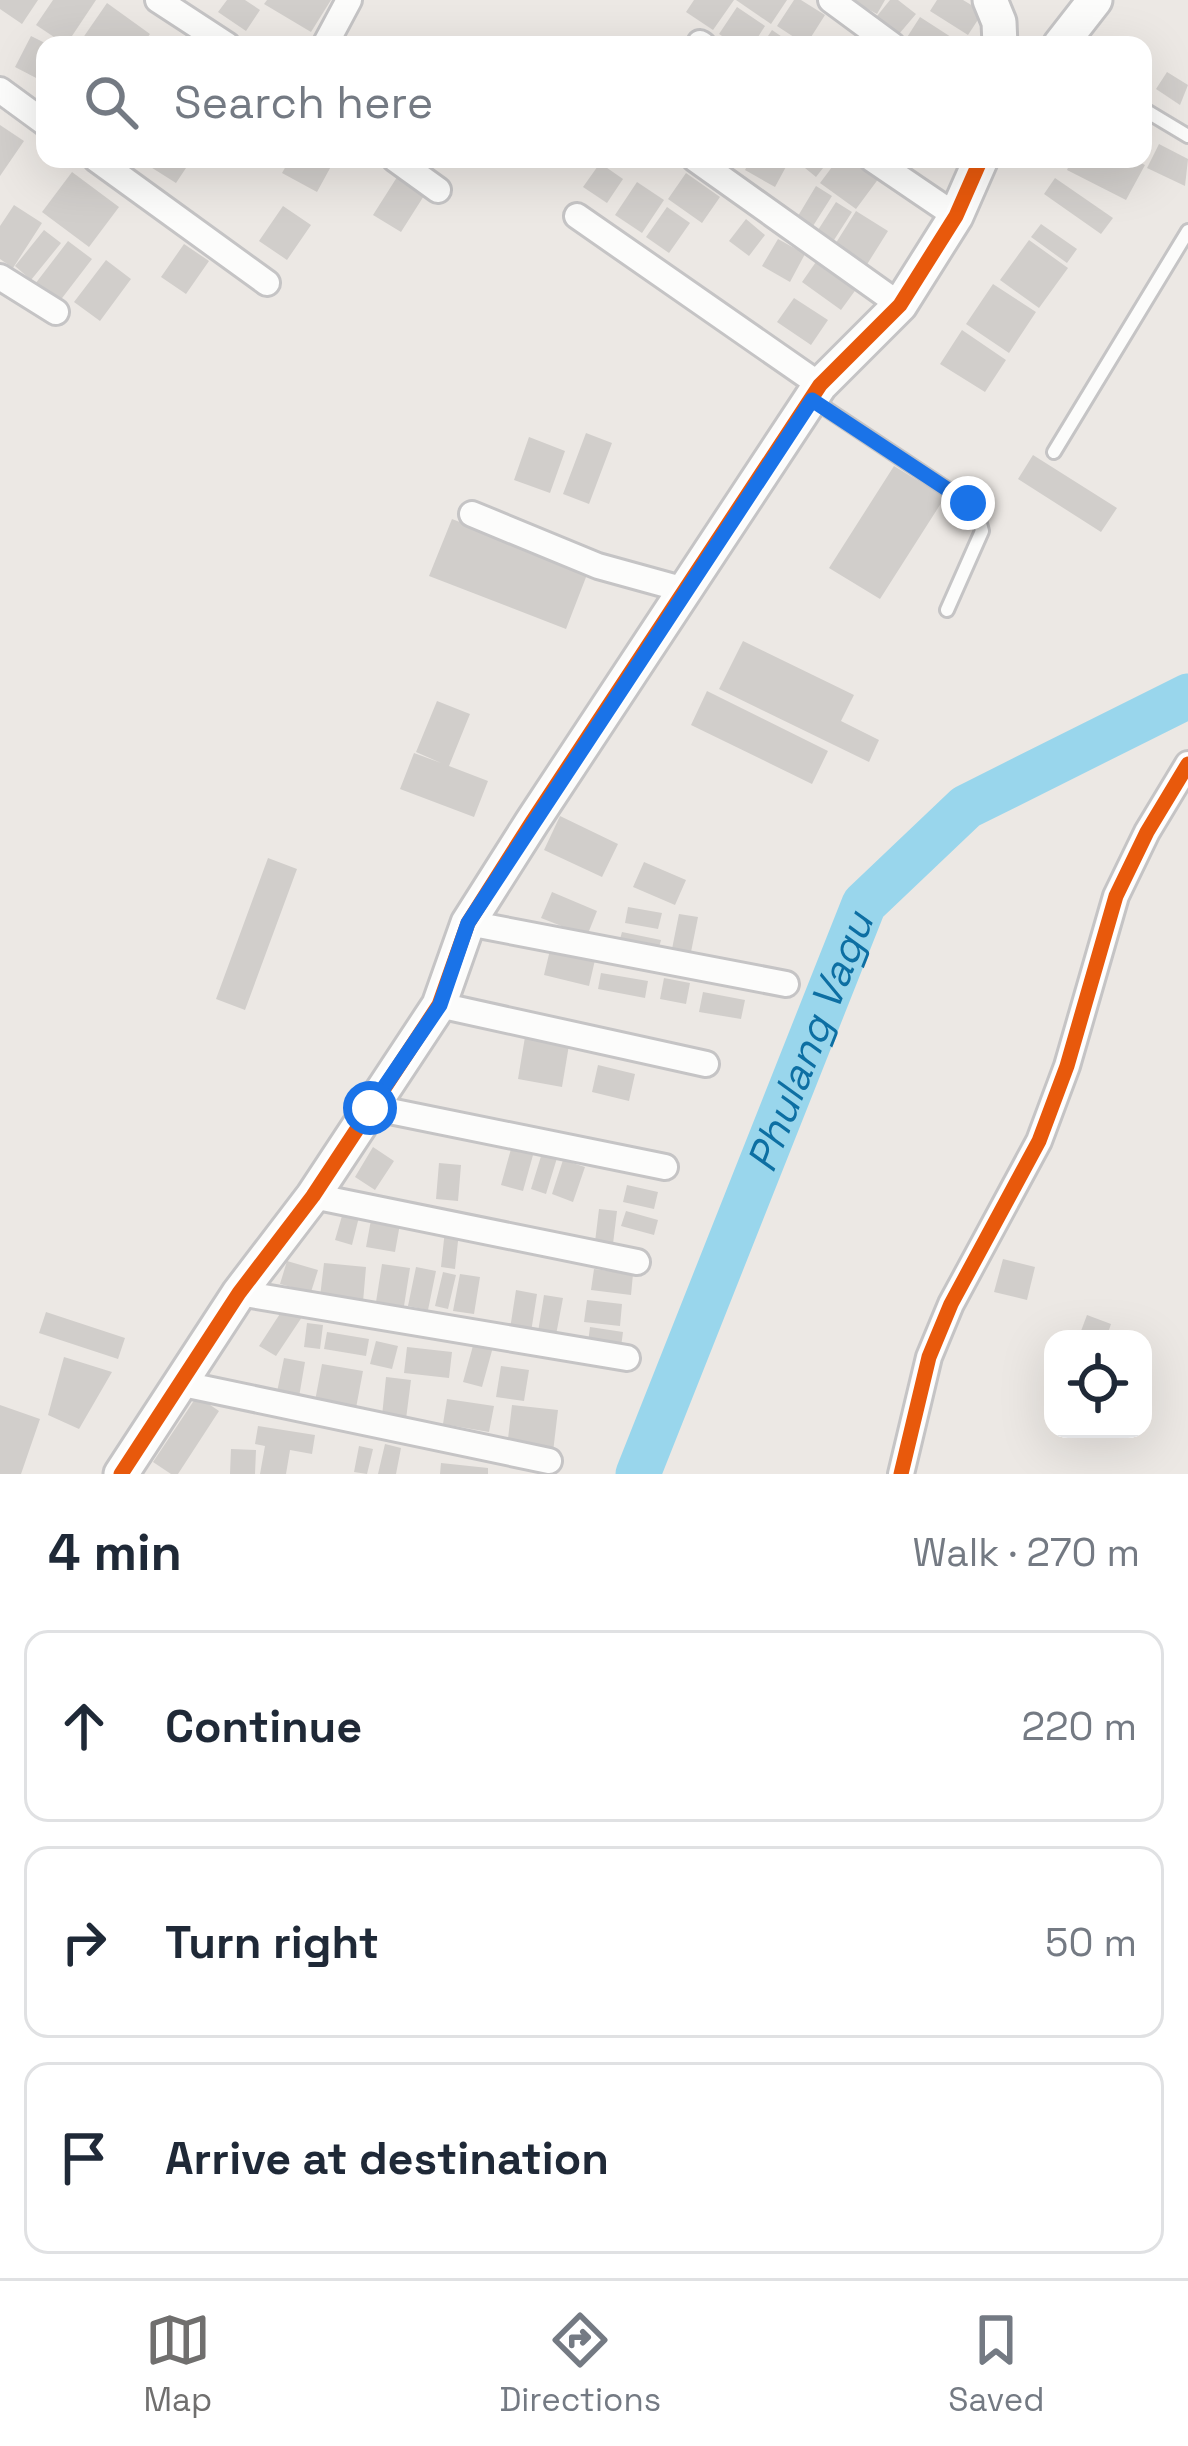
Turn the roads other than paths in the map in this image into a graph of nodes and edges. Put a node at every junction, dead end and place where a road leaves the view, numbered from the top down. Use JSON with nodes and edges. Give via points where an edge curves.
{"nodes":[{"id":1,"x":158,"y":0,"type":"edge"},
{"id":2,"x":349,"y":0,"type":"edge"},
{"id":3,"x":831,"y":0,"type":"edge"},
{"id":4,"x":990,"y":0,"type":"edge"},
{"id":5,"x":1095,"y":0,"type":"edge"},
{"id":6,"x":190,"y":35,"type":"edge"},
{"id":7,"x":330,"y":36,"type":"edge"},
{"id":8,"x":880,"y":36,"type":"edge"},
{"id":9,"x":1000,"y":36,"type":"edge"},
{"id":10,"x":1067,"y":36,"type":"edge"},
{"id":11,"x":0,"y":90,"type":"edge"},
{"id":12,"x":1152,"y":114,"type":"edge"},
{"id":13,"x":36,"y":116,"type":"edge"},
{"id":14,"x":1188,"y":136,"type":"edge"},
{"id":15,"x":115,"y":168,"type":"edge"},
{"id":16,"x":407,"y":168,"type":"edge"},
{"id":17,"x":708,"y":168,"type":"edge"},
{"id":18,"x":885,"y":168,"type":"edge"},
{"id":19,"x":977,"y":168,"type":"edge"},
{"id":20,"x":438,"y":190,"type":"dead end"},
{"id":21,"x":577,"y":216,"type":"dead end"},
{"id":22,"x":956,"y":216,"type":"junction"},
{"id":23,"x":1188,"y":231,"type":"edge"},
{"id":24,"x":0,"y":277,"type":"edge"},
{"id":25,"x":267,"y":283,"type":"dead end"},
{"id":26,"x":900,"y":305,"type":"junction"},
{"id":27,"x":56,"y":313,"type":"dead end"},
{"id":28,"x":816,"y":392,"type":"junction"},
{"id":29,"x":1054,"y":452,"type":"dead end"},
{"id":30,"x":472,"y":514,"type":"dead end"},
{"id":31,"x":685,"y":590,"type":"junction"},
{"id":32,"x":947,"y":610,"type":"dead end"},
{"id":33,"x":1188,"y":764,"type":"edge"},
{"id":34,"x":468,"y":923,"type":"junction"},
{"id":35,"x":786,"y":984,"type":"dead end"},
{"id":36,"x":440,"y":1005,"type":"junction"},
{"id":37,"x":706,"y":1064,"type":"dead end"},
{"id":38,"x":370,"y":1108,"type":"junction"},
{"id":39,"x":665,"y":1166,"type":"dead end"},
{"id":40,"x":314,"y":1196,"type":"junction"},
{"id":41,"x":638,"y":1262,"type":"dead end"},
{"id":42,"x":239,"y":1293,"type":"junction"},
{"id":43,"x":627,"y":1358,"type":"dead end"},
{"id":44,"x":183,"y":1384,"type":"junction"},
{"id":45,"x":549,"y":1461,"type":"dead end"},
{"id":46,"x":124,"y":1473,"type":"edge"},
{"id":47,"x":901,"y":1474,"type":"edge"}],
"edges":[{"from":1,"to":6,"type":"street"},
{"from":2,"to":7,"type":"street"},
{"from":3,"to":8,"type":"street"},
{"from":4,"to":9,"type":"street"},
{"from":5,"to":10,"type":"street"},
{"from":11,"to":13,"type":"street"},
{"from":12,"to":14,"type":"lane"},
{"from":15,"to":25,"type":"street"},
{"from":16,"to":20,"type":"street"},
{"from":17,"to":26,"type":"street"},
{"from":18,"to":22,"type":"street"},
{"from":19,"to":22,"type":"street"},
{"from":21,"to":28,"type":"street"},
{"from":22,"to":26,"type":"street"},
{"from":23,"to":29,"type":"lane"},
{"from":24,"to":27,"type":"street"},
{"from":26,"to":28,"type":"street"},
{"from":28,"to":31,"type":"street"},
{"from":28,"to":32,"type":"lane","via":[[978,516],[982,531]]},
{"from":30,"to":31,"type":"street","via":[[598,566]]},
{"from":31,"to":34,"type":"street"},
{"from":33,"to":47,"type":"street","via":[[1117,896],[1039,1141],[928,1357]]},
{"from":34,"to":35,"type":"street"},
{"from":34,"to":36,"type":"street"},
{"from":36,"to":37,"type":"street"},
{"from":36,"to":38,"type":"street"},
{"from":38,"to":39,"type":"street"},
{"from":38,"to":40,"type":"street"},
{"from":40,"to":41,"type":"street"},
{"from":40,"to":42,"type":"street"},
{"from":42,"to":43,"type":"street"},
{"from":42,"to":44,"type":"street"},
{"from":44,"to":45,"type":"street"},
{"from":44,"to":46,"type":"street"}]}
